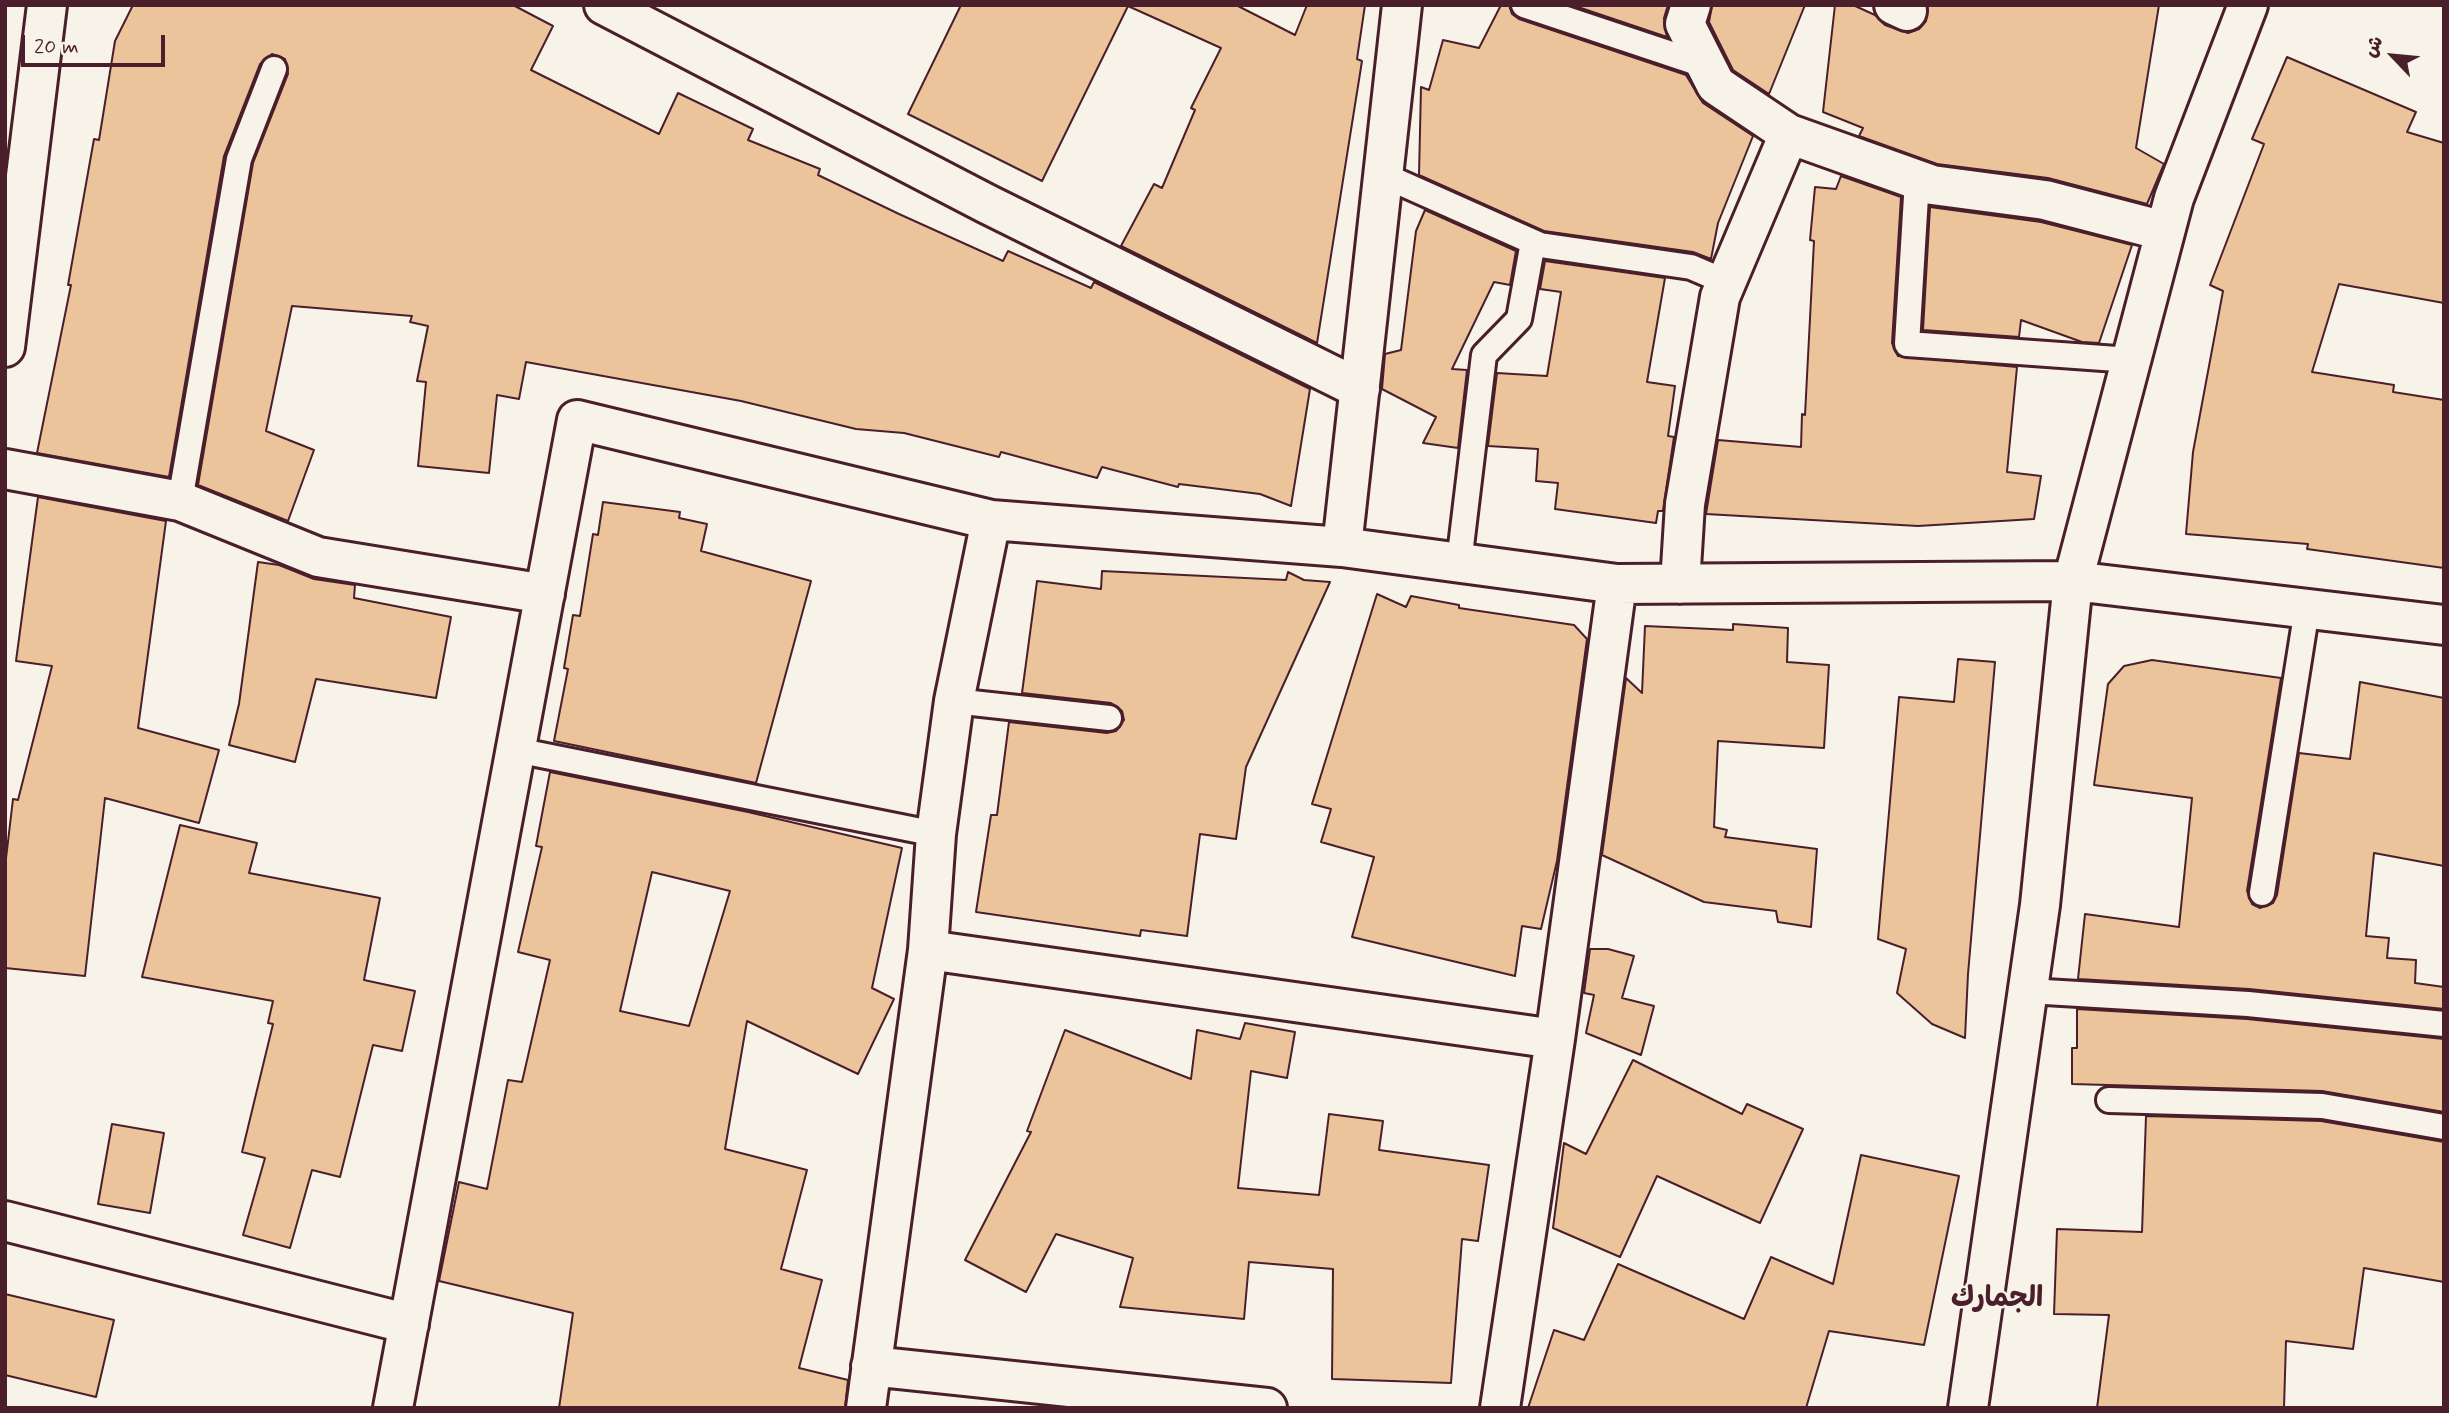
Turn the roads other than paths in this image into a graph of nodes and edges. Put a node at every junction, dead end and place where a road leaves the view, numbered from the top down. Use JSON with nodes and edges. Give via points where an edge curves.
{"nodes":[{"id":1,"x":47,"y":5,"type":"edge"},
{"id":2,"x":604,"y":5,"type":"edge"},
{"id":3,"x":1402,"y":5,"type":"edge"},
{"id":4,"x":1524,"y":5,"type":"edge"},
{"id":5,"x":1691,"y":5,"type":"edge"},
{"id":6,"x":2248,"y":5,"type":"edge"},
{"id":7,"x":1707,"y":66,"type":"junction"},
{"id":8,"x":274,"y":69,"type":"dead end"},
{"id":9,"x":1789,"y":134,"type":"junction"},
{"id":10,"x":1383,"y":175,"type":"junction"},
{"id":11,"x":1917,"y":180,"type":"junction"},
{"id":12,"x":2164,"y":231,"type":"junction"},
{"id":13,"x":1533,"y":242,"type":"junction"},
{"id":14,"x":1726,"y":282,"type":"junction"},
{"id":15,"x":5,"y":347,"type":"edge"},
{"id":16,"x":2131,"y":360,"type":"junction"},
{"id":17,"x":1360,"y":389,"type":"junction"},
{"id":18,"x":5,"y":469,"type":"edge"},
{"id":19,"x":180,"y":501,"type":"junction"},
{"id":20,"x":991,"y":520,"type":"junction"},
{"id":21,"x":1342,"y":547,"type":"junction"},
{"id":22,"x":1459,"y":562,"type":"junction"},
{"id":23,"x":2073,"y":581,"type":"junction"},
{"id":24,"x":1617,"y":584,"type":"junction"},
{"id":25,"x":1680,"y":584,"type":"junction"},
{"id":26,"x":545,"y":594,"type":"junction"},
{"id":27,"x":2307,"y":609,"type":"junction"},
{"id":28,"x":2444,"y":625,"type":"edge"},
{"id":29,"x":954,"y":701,"type":"junction"},
{"id":30,"x":1109,"y":718,"type":"dead end"},
{"id":31,"x":516,"y":750,"type":"junction"},
{"id":32,"x":936,"y":834,"type":"junction"},
{"id":33,"x":2262,"y":893,"type":"dead end"},
{"id":34,"x":928,"y":950,"type":"junction"},
{"id":35,"x":2028,"y":991,"type":"junction"},
{"id":36,"x":2444,"y":1024,"type":"edge"},
{"id":37,"x":1555,"y":1039,"type":"junction"},
{"id":38,"x":2109,"y":1100,"type":"dead end"},
{"id":39,"x":2444,"y":1128,"type":"edge"},
{"id":40,"x":5,"y":1221,"type":"edge"},
{"id":41,"x":409,"y":1324,"type":"junction"},
{"id":42,"x":872,"y":1366,"type":"junction"},
{"id":43,"x":393,"y":1408,"type":"edge"},
{"id":44,"x":866,"y":1408,"type":"edge"},
{"id":45,"x":1267,"y":1408,"type":"edge"},
{"id":46,"x":1500,"y":1408,"type":"edge"},
{"id":47,"x":1968,"y":1408,"type":"edge"}],
"edges":[{"from":1,"to":15,"type":"street"},
{"from":2,"to":17,"type":"street","via":[[987,204]]},
{"from":3,"to":10,"type":"street"},
{"from":4,"to":7,"type":"lane"},
{"from":5,"to":7,"type":"street","via":[[1685,24]]},
{"from":6,"to":12,"type":"street"},
{"from":7,"to":9,"type":"street","via":[[1716,85]]},
{"from":8,"to":19,"type":"lane","via":[[239,159]]},
{"from":9,"to":11,"type":"street"},
{"from":9,"to":14,"type":"street"},
{"from":10,"to":13,"type":"lane"},
{"from":10,"to":17,"type":"street"},
{"from":11,"to":12,"type":"street","via":[[2045,200]]},
{"from":11,"to":16,"type":"lane","via":[[1907,344]]},
{"from":12,"to":16,"type":"street"},
{"from":13,"to":14,"type":"lane","via":[[1691,267]]},
{"from":13,"to":22,"type":"lane","via":[[1519,319],[1484,355]]},
{"from":14,"to":25,"type":"street","via":[[1685,504]]},
{"from":16,"to":23,"type":"street"},
{"from":17,"to":21,"type":"street"},
{"from":18,"to":19,"type":"street"},
{"from":19,"to":26,"type":"street","via":[[318,557]]},
{"from":20,"to":21,"type":"street"},
{"from":20,"to":26,"type":"street","via":[[577,420]]},
{"from":20,"to":29,"type":"street"},
{"from":21,"to":22,"type":"street"},
{"from":22,"to":24,"type":"street"},
{"from":23,"to":25,"type":"street"},
{"from":23,"to":27,"type":"street"},
{"from":23,"to":35,"type":"street"},
{"from":24,"to":25,"type":"street"},
{"from":24,"to":37,"type":"street"},
{"from":26,"to":31,"type":"street"},
{"from":27,"to":28,"type":"street"},
{"from":27,"to":33,"type":"lane"},
{"from":29,"to":30,"type":"lane"},
{"from":29,"to":32,"type":"street"},
{"from":31,"to":32,"type":"lane"},
{"from":31,"to":41,"type":"street"},
{"from":32,"to":34,"type":"street"},
{"from":34,"to":37,"type":"street"},
{"from":34,"to":42,"type":"street"},
{"from":35,"to":36,"type":"lane","via":[[2248,1004]]},
{"from":35,"to":47,"type":"street"},
{"from":37,"to":46,"type":"street"},
{"from":38,"to":39,"type":"lane","via":[[2322,1106]]},
{"from":40,"to":41,"type":"street"},
{"from":41,"to":43,"type":"street"},
{"from":42,"to":44,"type":"street"},
{"from":42,"to":45,"type":"street"}]}
